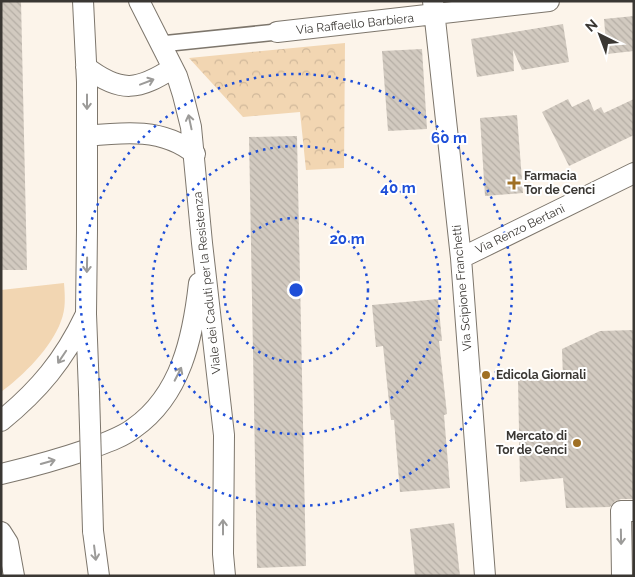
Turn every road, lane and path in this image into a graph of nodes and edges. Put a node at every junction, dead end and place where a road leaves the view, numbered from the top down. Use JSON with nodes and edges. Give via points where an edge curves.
{"nodes":[{"id":1,"x":83,"y":1,"type":"edge"},
{"id":2,"x":140,"y":1,"type":"edge"},
{"id":3,"x":549,"y":1,"type":"edge"},
{"id":4,"x":433,"y":8,"type":"edge"},
{"id":5,"x":277,"y":32,"type":"joint"},
{"id":6,"x":161,"y":44,"type":"junction"},
{"id":7,"x":86,"y":67,"type":"junction"},
{"id":8,"x":174,"y":68,"type":"junction"},
{"id":9,"x":87,"y":136,"type":"junction"},
{"id":10,"x":194,"y":154,"type":"junction"},
{"id":11,"x":634,"y":173,"type":"edge"},
{"id":12,"x":202,"y":244,"type":"junction"},
{"id":13,"x":461,"y":258,"type":"junction"},
{"id":14,"x":86,"y":314,"type":"junction"},
{"id":15,"x":1,"y":421,"type":"edge"},
{"id":16,"x":1,"y":474,"type":"edge"},
{"id":17,"x":634,"y":511,"type":"edge"},
{"id":18,"x":1,"y":532,"type":"edge"},
{"id":19,"x":14,"y":576,"type":"edge"},
{"id":20,"x":98,"y":576,"type":"edge"},
{"id":21,"x":225,"y":576,"type":"edge"},
{"id":22,"x":485,"y":576,"type":"edge"},
{"id":23,"x":622,"y":576,"type":"edge"}],
"edges":[{"from":1,"to":7,"type":"street"},
{"from":2,"to":6,"type":"street","name":"Viale dei Caduti per la Resistenza"},
{"from":3,"to":4,"type":"street","name":"Via Raffaello Barbiera"},
{"from":4,"to":5,"type":"street","name":"Via Raffaello Barbiera"},
{"from":4,"to":13,"type":"street","name":"Via Scipione Franchetti"},
{"from":5,"to":6,"type":"street","name":"Via Raffaello Barbiera"},
{"from":6,"to":8,"type":"street","name":"Viale dei Caduti per la Resistenza"},
{"from":7,"to":8,"type":"street","one_way":true,"via":[[106,80],[131,86],[149,82]]},
{"from":7,"to":9,"type":"street","one_way":true},
{"from":10,"to":8,"type":"street","name":"Viale dei Caduti per la Resistenza","one_way":true,"via":[[189,116]]},
{"from":9,"to":10,"type":"street","via":[[120,133],[157,136],[179,143]]},
{"from":9,"to":14,"type":"street","one_way":true},
{"from":10,"to":12,"type":"street","name":"Viale dei Caduti per la Resistenza"},
{"from":11,"to":13,"type":"street","name":"Via Renzo Bertani"},
{"from":16,"to":12,"type":"street","one_way":true,"via":[[114,440],[133,430],[150,415],[164,398],[183,363],[196,306]]},
{"from":21,"to":12,"type":"street","name":"Viale dei Caduti per la Resistenza","one_way":true,"via":[[224,435]]},
{"from":13,"to":22,"type":"street","name":"Via Scipione Franchetti"},
{"from":14,"to":15,"type":"street","one_way":true,"via":[[69,347],[47,378]]},
{"from":14,"to":20,"type":"street","one_way":true,"bridge":true,"via":[[92,531]]},
{"from":17,"to":23,"type":"street","one_way":true,"via":[[620,511]]},
{"from":18,"to":19,"type":"street","via":[[8,543]]}]}
